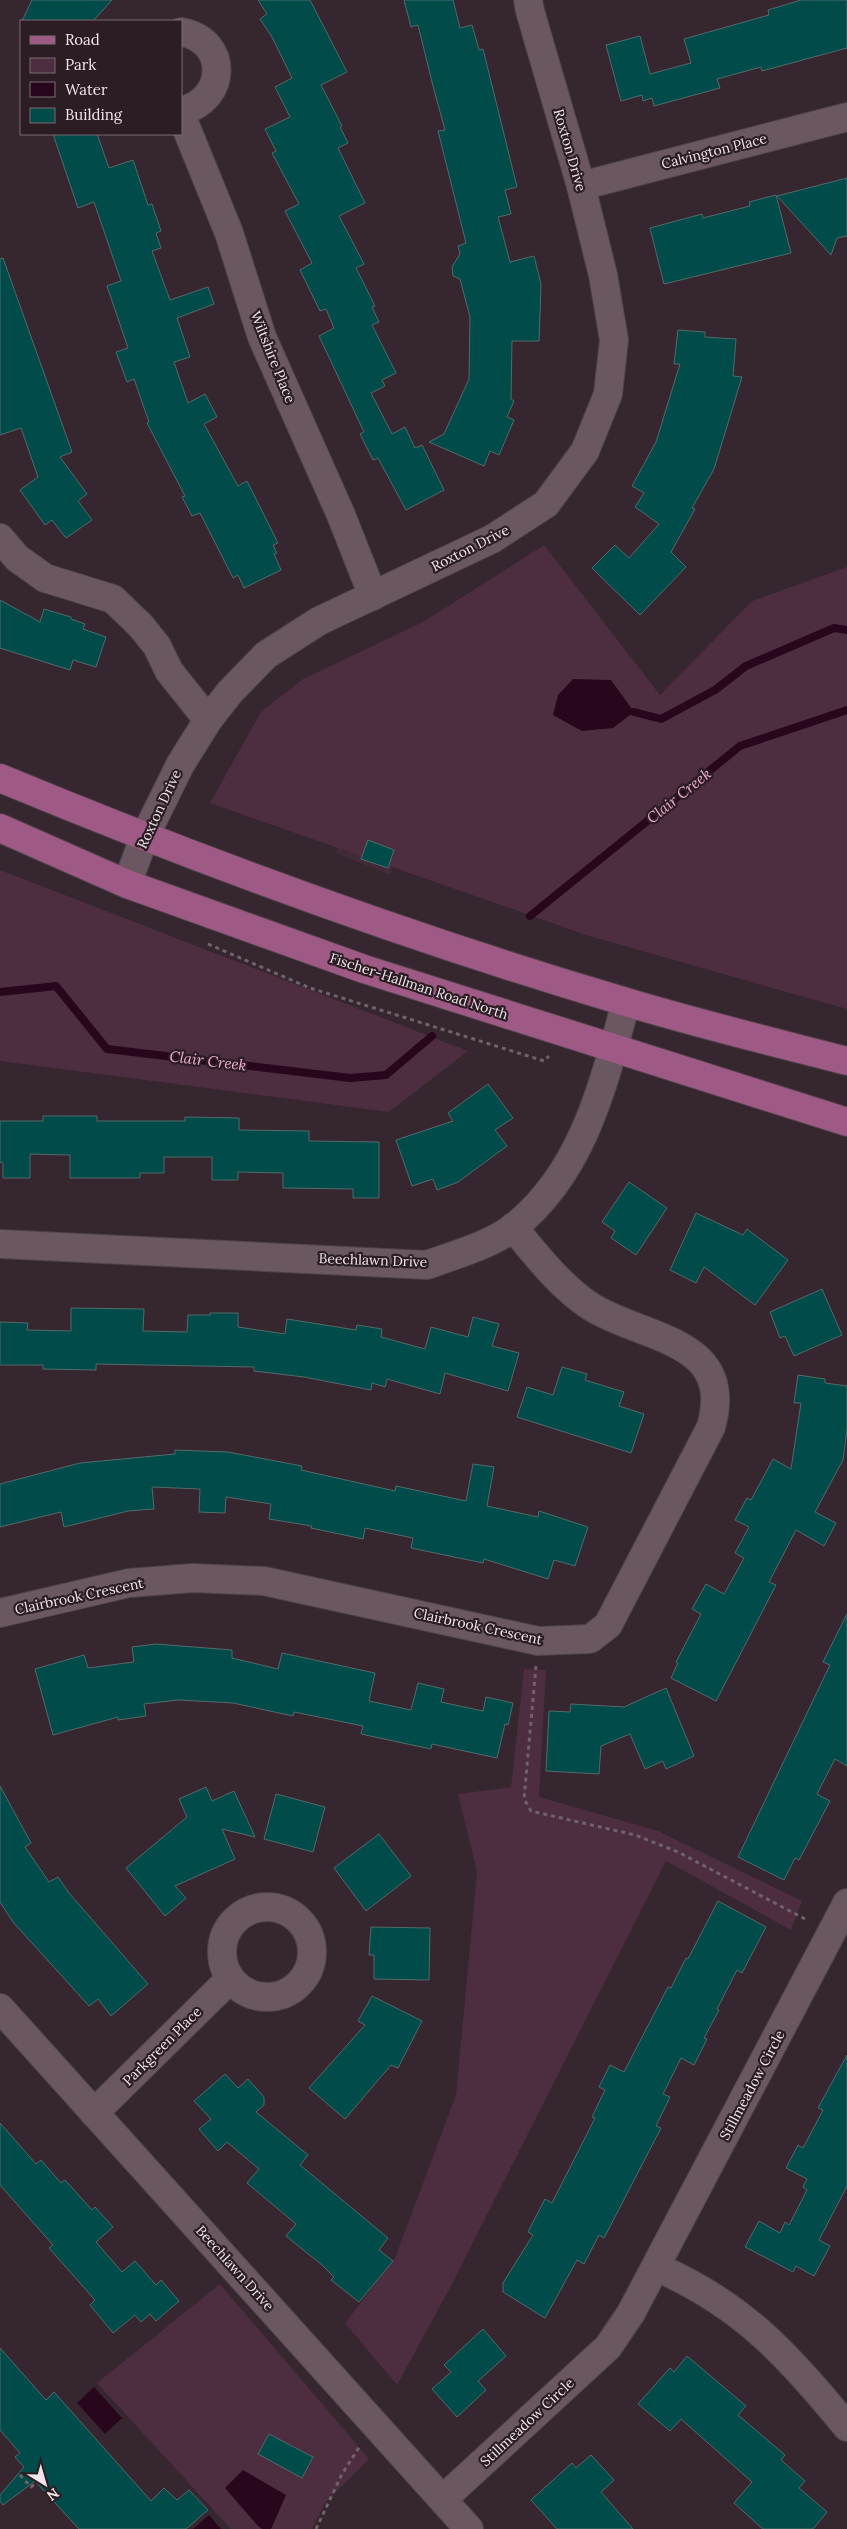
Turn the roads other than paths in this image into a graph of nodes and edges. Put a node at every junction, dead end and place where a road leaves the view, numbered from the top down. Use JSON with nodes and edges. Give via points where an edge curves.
{"nodes":[{"id":1,"x":528,"y":0,"type":"edge"},
{"id":2,"x":182,"y":32,"type":"edge"},
{"id":3,"x":182,"y":111,"type":"edge"},
{"id":4,"x":182,"y":117,"type":"edge"},
{"id":5,"x":847,"y":117,"type":"edge"},
{"id":6,"x":581,"y":186,"type":"junction"},
{"id":7,"x":0,"y":538,"type":"edge"},
{"id":8,"x":372,"y":596,"type":"junction"},
{"id":9,"x":208,"y":720,"type":"junction"},
{"id":10,"x":0,"y":778,"type":"edge"},
{"id":11,"x":0,"y":828,"type":"edge"},
{"id":12,"x":144,"y":838,"type":"junction"},
{"id":13,"x":127,"y":884,"type":"junction"},
{"id":14,"x":626,"y":1002,"type":"junction"},
{"id":15,"x":613,"y":1048,"type":"junction"},
{"id":16,"x":847,"y":1061,"type":"edge"},
{"id":17,"x":847,"y":1122,"type":"edge"},
{"id":18,"x":513,"y":1227,"type":"junction"},
{"id":19,"x":0,"y":1244,"type":"edge"},
{"id":20,"x":0,"y":1613,"type":"edge"},
{"id":21,"x":847,"y":1903,"type":"edge"},
{"id":22,"x":230,"y":1979,"type":"dead end"},
{"id":23,"x":0,"y":2008,"type":"edge"},
{"id":24,"x":94,"y":2113,"type":"junction"},
{"id":25,"x":656,"y":2267,"type":"junction"},
{"id":26,"x":847,"y":2427,"type":"edge"},
{"id":27,"x":443,"y":2499,"type":"junction"},
{"id":28,"x":469,"y":2529,"type":"edge"}],
"edges":[{"from":1,"to":6,"type":"street","name":"Roxton Drive"},
{"from":2,"to":3,"type":"street","via":[[200,38],[209,48],[215,58],[217,72],[216,81],[205,98],[193,108]]},
{"from":4,"to":8,"type":"street","name":"Wiltshire Place","via":[[229,233],[262,337],[341,516]]},
{"from":5,"to":6,"type":"street","name":"Calvington Place"},
{"from":6,"to":8,"type":"street","name":"Roxton Drive","via":[[603,275],[614,340],[608,394],[585,451],[546,504],[492,539]]},
{"from":7,"to":9,"type":"street","via":[[17,558],[45,578],[113,599],[141,626],[169,670]]},
{"from":8,"to":9,"type":"street","name":"Roxton Drive","via":[[318,621],[266,655]]},
{"from":9,"to":12,"type":"street","name":"Roxton Drive","via":[[180,766]]},
{"from":10,"to":12,"type":"main road"},
{"from":11,"to":13,"type":"main road","name":"Fischer-Hallman Road North"},
{"from":12,"to":13,"type":"street","name":"Roxton Drive"},
{"from":12,"to":14,"type":"main road","via":[[370,919]]},
{"from":13,"to":15,"type":"main road","name":"Fischer-Hallman Road North","via":[[364,969]]},
{"from":14,"to":15,"type":"street","name":"Beechlawn Drive"},
{"from":14,"to":16,"type":"main road"},
{"from":15,"to":17,"type":"main road","name":"Fischer-Hallman Road North"},
{"from":15,"to":18,"type":"street","name":"Beechlawn Drive","via":[[599,1101],[562,1175]]},
{"from":18,"to":19,"type":"street","name":"Beechlawn Drive","via":[[473,1248],[427,1265]]},
{"from":18,"to":20,"type":"street","name":"Clairbrook Crescent","via":[[555,1276],[591,1306],[682,1345],[704,1363],[715,1386],[717,1407],[711,1426],[608,1625],[590,1639],[538,1640],[264,1581],[193,1578],[129,1583]]},
{"from":21,"to":25,"type":"street","name":"Stillmeadow Circle"},
{"from":22,"to":24,"type":"street","name":"Parkgreen Place"},
{"from":23,"to":24,"type":"street","name":"Beechlawn Drive"},
{"from":24,"to":27,"type":"street","name":"Beechlawn Drive"},
{"from":25,"to":26,"type":"street","via":[[690,2282],[742,2315],[799,2369]]},
{"from":25,"to":27,"type":"street","name":"Stillmeadow Circle","via":[[608,2347]]},
{"from":27,"to":28,"type":"street","name":"Beechlawn Drive"}]}
